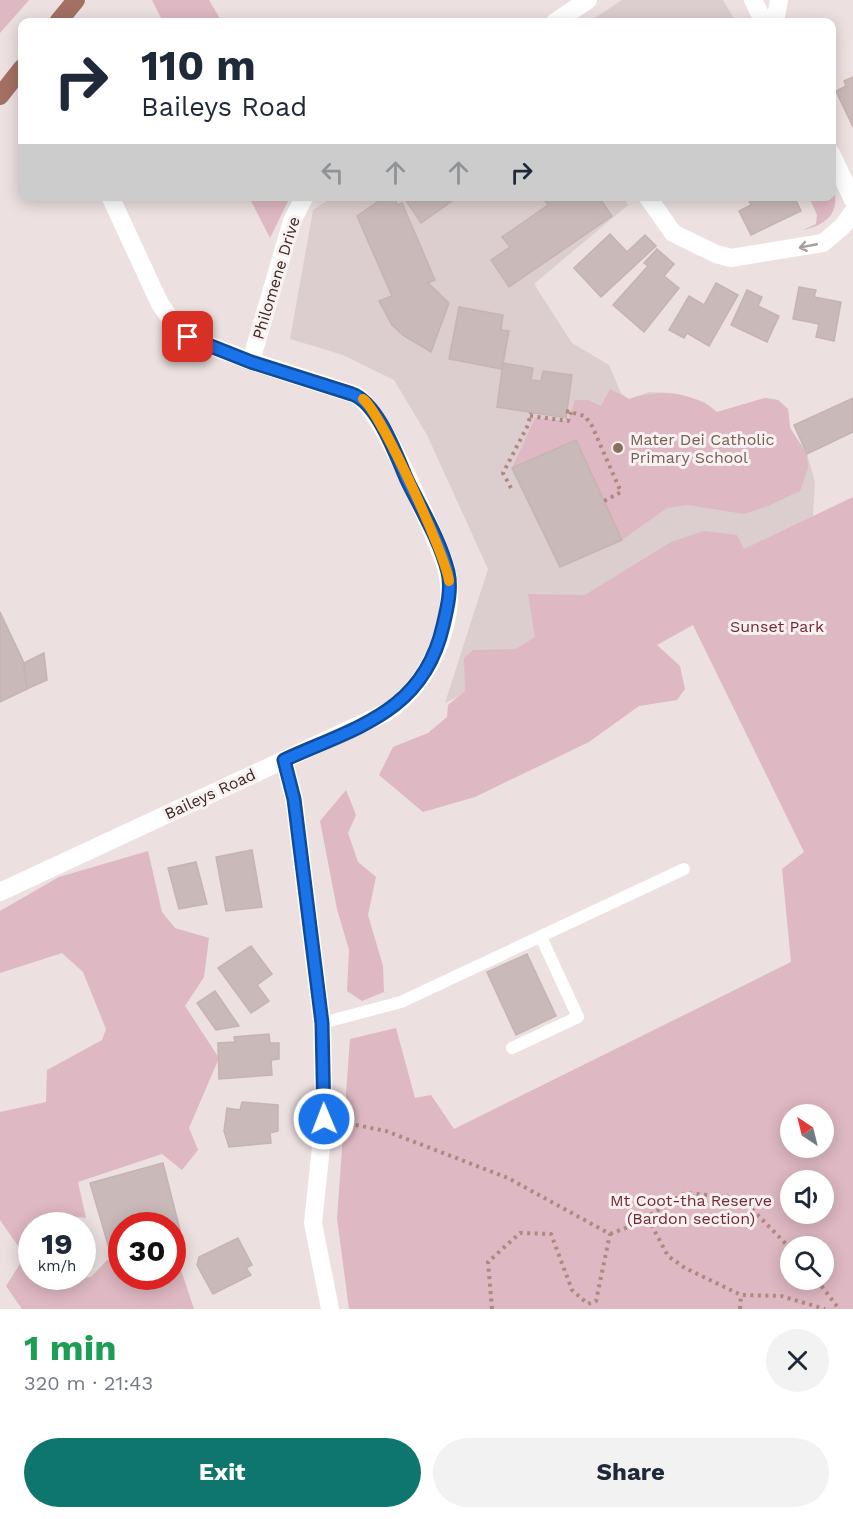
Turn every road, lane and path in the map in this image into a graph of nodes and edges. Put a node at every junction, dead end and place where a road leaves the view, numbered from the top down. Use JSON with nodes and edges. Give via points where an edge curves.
{"nodes":[{"id":1,"x":76,"y":0,"type":"edge"},
{"id":2,"x":588,"y":0,"type":"edge"},
{"id":3,"x":753,"y":0,"type":"edge"},
{"id":4,"x":779,"y":0,"type":"edge"},
{"id":5,"x":61,"y":18,"type":"edge"},
{"id":6,"x":561,"y":18,"type":"edge"},
{"id":7,"x":762,"y":18,"type":"edge"},
{"id":8,"x":776,"y":18,"type":"edge"},
{"id":9,"x":18,"y":73,"type":"edge"},
{"id":10,"x":0,"y":96,"type":"edge"},
{"id":11,"x":836,"y":164,"type":"edge"},
{"id":12,"x":853,"y":200,"type":"edge"},
{"id":13,"x":112,"y":201,"type":"edge"},
{"id":14,"x":301,"y":201,"type":"edge"},
{"id":15,"x":650,"y":201,"type":"edge"},
{"id":16,"x":853,"y":212,"type":"edge"},
{"id":17,"x":251,"y":362,"type":"junction"},
{"id":18,"x":511,"y":488,"type":"dead end"},
{"id":19,"x":604,"y":501,"type":"dead end"},
{"id":20,"x":284,"y":760,"type":"junction"},
{"id":21,"x":684,"y":869,"type":"dead end"},
{"id":22,"x":0,"y":892,"type":"edge"},
{"id":23,"x":541,"y":937,"type":"junction"},
{"id":24,"x":322,"y":1023,"type":"junction"},
{"id":25,"x":512,"y":1048,"type":"dead end"},
{"id":26,"x":324,"y":1119,"type":"junction"},
{"id":27,"x":636,"y":1224,"type":"junction"},
{"id":28,"x":610,"y":1234,"type":"junction"},
{"id":29,"x":780,"y":1238,"type":"edge"},
{"id":30,"x":825,"y":1290,"type":"edge"},
{"id":31,"x":741,"y":1295,"type":"junction"},
{"id":32,"x":330,"y":1309,"type":"edge"},
{"id":33,"x":492,"y":1309,"type":"edge"},
{"id":34,"x":740,"y":1309,"type":"edge"},
{"id":35,"x":825,"y":1309,"type":"edge"},
{"id":36,"x":839,"y":1309,"type":"edge"}],
"edges":[{"from":1,"to":5,"type":"main road"},
{"from":2,"to":6,"type":"street"},
{"from":3,"to":7,"type":"street"},
{"from":4,"to":8,"type":"street"},
{"from":9,"to":10,"type":"main road"},
{"from":11,"to":12,"type":"street"},
{"from":13,"to":17,"type":"street","name":"Baileys Road","via":[[173,324],[188,337]]},
{"from":14,"to":17,"type":"street","name":"Philomene Drive"},
{"from":16,"to":15,"type":"street","one_way":true,"via":[[823,243],[731,258],[673,233]]},
{"from":17,"to":20,"type":"street","name":"Baileys Road","via":[[359,397],[371,407],[434,537],[449,580],[440,642],[414,688],[387,712]]},
{"from":18,"to":19,"type":"path","via":[[503,472],[530,414],[568,421],[568,412],[585,416],[592,426],[621,492]]},
{"from":20,"to":22,"type":"street","name":"Baileys Road"},
{"from":20,"to":24,"type":"street","via":[[294,799]]},
{"from":21,"to":23,"type":"lane"},
{"from":23,"to":24,"type":"lane","via":[[401,1002]]},
{"from":23,"to":25,"type":"lane","via":[[578,1017]]},
{"from":24,"to":26,"type":"street"},
{"from":26,"to":28,"type":"path","via":[[386,1131],[508,1178]]},
{"from":26,"to":32,"type":"street","via":[[314,1223]]},
{"from":27,"to":28,"type":"path"},
{"from":27,"to":29,"type":"path","via":[[685,1193],[741,1198]]},
{"from":27,"to":31,"type":"path","via":[[652,1226],[668,1256],[685,1268]]},
{"from":28,"to":33,"type":"path","via":[[596,1301],[588,1304],[572,1290],[551,1234],[520,1233],[488,1262]]},
{"from":30,"to":36,"type":"path"},
{"from":31,"to":34,"type":"path"},
{"from":31,"to":35,"type":"path","via":[[781,1296]]}]}
